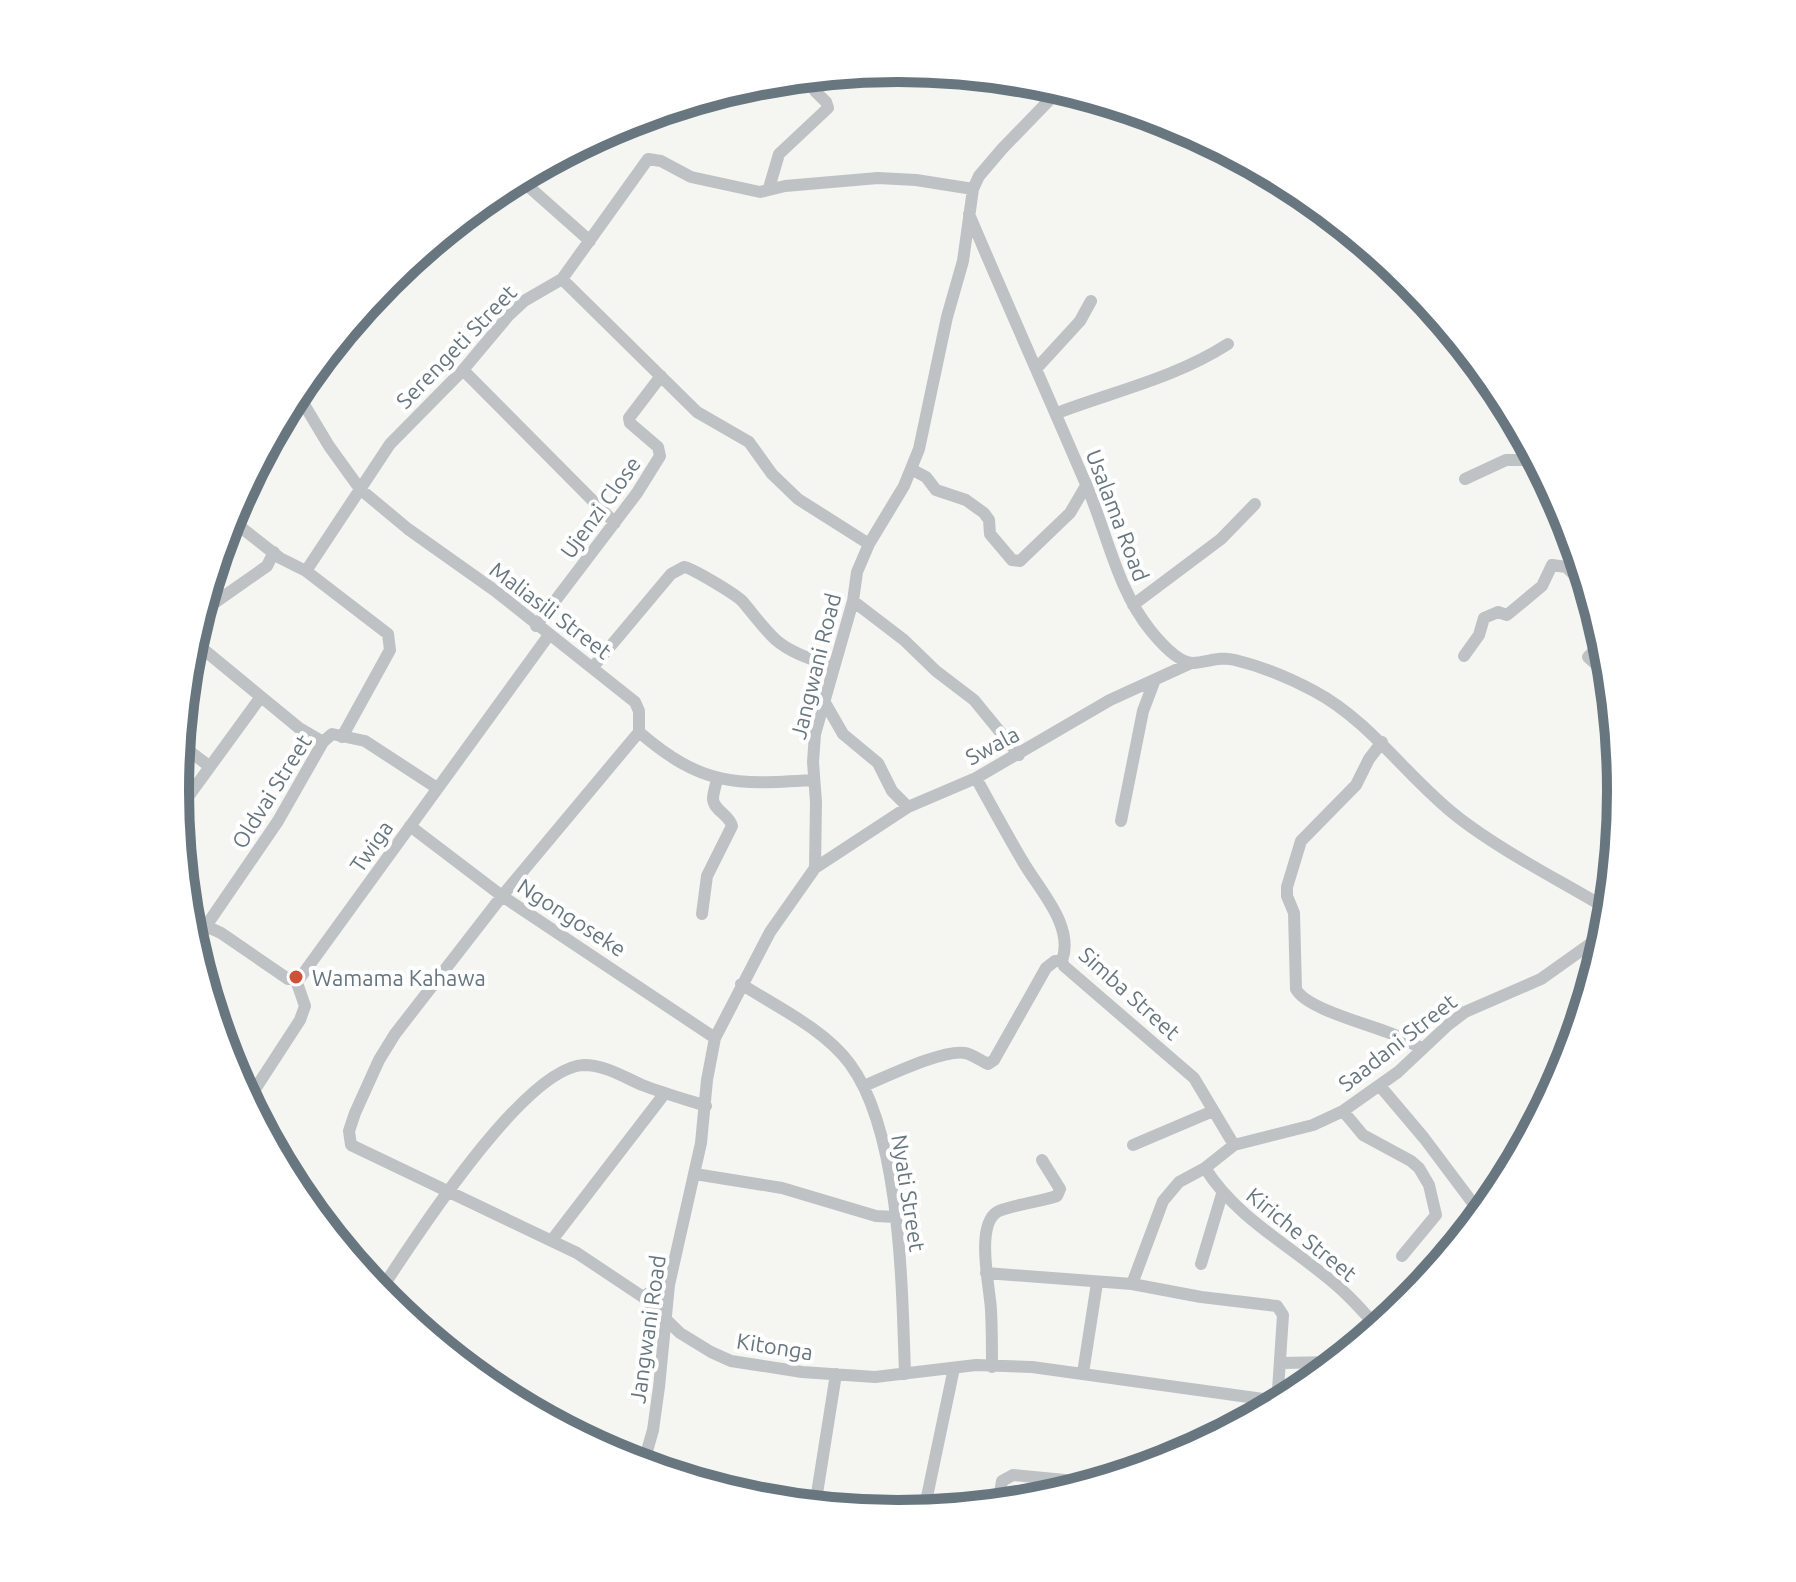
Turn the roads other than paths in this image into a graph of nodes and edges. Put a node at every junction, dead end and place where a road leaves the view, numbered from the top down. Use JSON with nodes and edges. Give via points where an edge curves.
{"nodes":[{"id":1,"x":815,"y":91,"type":"dead end"},
{"id":2,"x":1050,"y":99,"type":"edge"},
{"id":3,"x":528,"y":186,"type":"edge"},
{"id":4,"x":769,"y":188,"type":"junction"},
{"id":5,"x":973,"y":189,"type":"junction"},
{"id":6,"x":968,"y":212,"type":"junction"},
{"id":7,"x":590,"y":241,"type":"junction"},
{"id":8,"x":562,"y":279,"type":"junction"},
{"id":9,"x":1091,"y":301,"type":"dead end"},
{"id":10,"x":1228,"y":344,"type":"dead end"},
{"id":11,"x":1036,"y":369,"type":"junction"},
{"id":12,"x":463,"y":370,"type":"junction"},
{"id":13,"x":661,"y":376,"type":"junction"},
{"id":14,"x":304,"y":404,"type":"edge"},
{"id":15,"x":1057,"y":413,"type":"junction"},
{"id":16,"x":1525,"y":460,"type":"edge"},
{"id":17,"x":911,"y":469,"type":"junction"},
{"id":18,"x":1465,"y":479,"type":"dead end"},
{"id":19,"x":1087,"y":484,"type":"junction"},
{"id":20,"x":360,"y":489,"type":"junction"},
{"id":21,"x":1255,"y":504,"type":"dead end"},
{"id":22,"x":615,"y":523,"type":"junction"},
{"id":23,"x":241,"y":527,"type":"edge"},
{"id":24,"x":869,"y":544,"type":"junction"},
{"id":25,"x":274,"y":552,"type":"junction"},
{"id":26,"x":306,"y":571,"type":"junction"},
{"id":27,"x":1572,"y":573,"type":"edge"},
{"id":28,"x":853,"y":601,"type":"junction"},
{"id":29,"x":214,"y":603,"type":"edge"},
{"id":30,"x":1133,"y":605,"type":"junction"},
{"id":31,"x":536,"y":626,"type":"junction"},
{"id":32,"x":549,"y":635,"type":"junction"},
{"id":33,"x":204,"y":650,"type":"edge"},
{"id":34,"x":1464,"y":656,"type":"dead end"},
{"id":35,"x":1191,"y":663,"type":"junction"},
{"id":36,"x":593,"y":667,"type":"junction"},
{"id":37,"x":834,"y":667,"type":"junction"},
{"id":38,"x":1154,"y":682,"type":"junction"},
{"id":39,"x":260,"y":698,"type":"junction"},
{"id":40,"x":824,"y":701,"type":"junction"},
{"id":41,"x":639,"y":732,"type":"junction"},
{"id":42,"x":342,"y":737,"type":"junction"},
{"id":43,"x":323,"y":742,"type":"junction"},
{"id":44,"x":1382,"y":742,"type":"junction"},
{"id":45,"x":191,"y":752,"type":"edge"},
{"id":46,"x":1019,"y":755,"type":"junction"},
{"id":47,"x":209,"y":766,"type":"junction"},
{"id":48,"x":976,"y":778,"type":"junction"},
{"id":49,"x":717,"y":779,"type":"junction"},
{"id":50,"x":813,"y":780,"type":"junction"},
{"id":51,"x":437,"y":788,"type":"junction"},
{"id":52,"x":189,"y":795,"type":"edge"},
{"id":53,"x":908,"y":807,"type":"junction"},
{"id":54,"x":1121,"y":821,"type":"dead end"},
{"id":55,"x":410,"y":826,"type":"junction"},
{"id":56,"x":815,"y":868,"type":"junction"},
{"id":57,"x":502,"y":896,"type":"junction"},
{"id":58,"x":1598,"y":903,"type":"edge"},
{"id":59,"x":702,"y":914,"type":"dead end"},
{"id":60,"x":201,"y":919,"type":"edge"},
{"id":61,"x":203,"y":928,"type":"edge"},
{"id":62,"x":1078,"y":940,"type":"dead end"},
{"id":63,"x":1590,"y":944,"type":"edge"},
{"id":64,"x":1064,"y":956,"type":"junction"},
{"id":65,"x":296,"y":980,"type":"junction"},
{"id":66,"x":741,"y":984,"type":"junction"},
{"id":67,"x":715,"y":1038,"type":"junction"},
{"id":68,"x":1422,"y":1048,"type":"junction"},
{"id":69,"x":864,"y":1086,"type":"junction"},
{"id":70,"x":1380,"y":1086,"type":"junction"},
{"id":71,"x":255,"y":1089,"type":"edge"},
{"id":72,"x":665,"y":1093,"type":"junction"},
{"id":73,"x":706,"y":1106,"type":"junction"},
{"id":74,"x":1213,"y":1111,"type":"junction"},
{"id":75,"x":1343,"y":1111,"type":"junction"},
{"id":76,"x":1133,"y":1145,"type":"dead end"},
{"id":77,"x":1234,"y":1145,"type":"junction"},
{"id":78,"x":1042,"y":1160,"type":"dead end"},
{"id":79,"x":1205,"y":1168,"type":"junction"},
{"id":80,"x":695,"y":1174,"type":"junction"},
{"id":81,"x":448,"y":1193,"type":"junction"},
{"id":82,"x":1222,"y":1194,"type":"junction"},
{"id":83,"x":1474,"y":1204,"type":"edge"},
{"id":84,"x":895,"y":1217,"type":"junction"},
{"id":85,"x":552,"y":1240,"type":"junction"},
{"id":86,"x":1402,"y":1256,"type":"dead end"},
{"id":87,"x":1201,"y":1264,"type":"dead end"},
{"id":88,"x":986,"y":1273,"type":"junction"},
{"id":89,"x":387,"y":1281,"type":"edge"},
{"id":90,"x":1097,"y":1283,"type":"junction"},
{"id":91,"x":1132,"y":1284,"type":"junction"},
{"id":92,"x":669,"y":1285,"type":"junction"},
{"id":93,"x":643,"y":1297,"type":"junction"},
{"id":94,"x":666,"y":1319,"type":"junction"},
{"id":95,"x":1370,"y":1319,"type":"edge"},
{"id":96,"x":1317,"y":1362,"type":"edge"},
{"id":97,"x":1280,"y":1363,"type":"junction"},
{"id":98,"x":992,"y":1367,"type":"junction"},
{"id":99,"x":954,"y":1368,"type":"junction"},
{"id":100,"x":1083,"y":1373,"type":"junction"},
{"id":101,"x":836,"y":1374,"type":"junction"},
{"id":102,"x":905,"y":1374,"type":"junction"},
{"id":103,"x":1278,"y":1389,"type":"edge"},
{"id":104,"x":1263,"y":1398,"type":"edge"},
{"id":105,"x":646,"y":1453,"type":"edge"},
{"id":106,"x":1064,"y":1480,"type":"edge"},
{"id":107,"x":1000,"y":1492,"type":"edge"},
{"id":108,"x":817,"y":1495,"type":"edge"},
{"id":109,"x":927,"y":1499,"type":"edge"}],
"edges":[{"from":1,"to":4,"type":"street","via":[[828,108],[779,154]]},
{"from":2,"to":5,"type":"street","name":"Jangwani Road","via":[[1002,149]]},
{"from":3,"to":7,"type":"street"},
{"from":4,"to":5,"type":"street","name":"Serengeti Street","via":[[878,178]]},
{"from":4,"to":7,"type":"street","name":"Serengeti Street","via":[[760,192],[691,177],[648,159]]},
{"from":5,"to":6,"type":"street","name":"Jangwani Road"},
{"from":6,"to":11,"type":"street","name":"Usalama Road"},
{"from":6,"to":17,"type":"street","name":"Jangwani Road","via":[[963,261]]},
{"from":7,"to":8,"type":"street","name":"Serengeti Street"},
{"from":8,"to":12,"type":"street","name":"Serengeti Street","via":[[524,301]]},
{"from":8,"to":13,"type":"street"},
{"from":9,"to":11,"type":"street","via":[[1080,321]]},
{"from":10,"to":15,"type":"street","via":[[1172,374]]},
{"from":11,"to":15,"type":"street","name":"Usalama Road"},
{"from":12,"to":20,"type":"street","name":"Serengeti Street","via":[[390,444]]},
{"from":12,"to":22,"type":"street"},
{"from":13,"to":22,"type":"street","name":"Ujenzi Close","via":[[629,418],[658,447],[660,456]]},
{"from":13,"to":24,"type":"street","via":[[697,412],[749,442],[798,499]]},
{"from":14,"to":20,"type":"street","name":"Maliasili Street"},
{"from":15,"to":19,"type":"street","name":"Usalama Road"},
{"from":16,"to":18,"type":"street","via":[[1506,460]]},
{"from":17,"to":19,"type":"street","via":[[936,490],[984,513],[990,534],[1012,560],[1020,561],[1070,513]]},
{"from":17,"to":24,"type":"street","name":"Jangwani Road"},
{"from":19,"to":30,"type":"street","name":"Usalama Road"},
{"from":20,"to":26,"type":"street","name":"Serengeti Street"},
{"from":20,"to":31,"type":"street","name":"Maliasili Street"},
{"from":21,"to":30,"type":"street","via":[[1221,539]]},
{"from":22,"to":31,"type":"street","name":"Ujenzi Close"},
{"from":23,"to":25,"type":"street"},
{"from":24,"to":28,"type":"street","name":"Jangwani Road"},
{"from":25,"to":26,"type":"street"},
{"from":25,"to":29,"type":"street","via":[[267,566]]},
{"from":26,"to":42,"type":"street","via":[[390,639],[388,655]]},
{"from":27,"to":34,"type":"street","via":[[1552,565],[1542,586],[1507,615],[1498,612],[1484,618]]},
{"from":28,"to":37,"type":"street","name":"Jangwani Road"},
{"from":28,"to":46,"type":"street","via":[[974,700]]},
{"from":30,"to":35,"type":"street","name":"Usalama Road","via":[[1163,643]]},
{"from":31,"to":32,"type":"street","name":"Maliasili Street"},
{"from":32,"to":36,"type":"street","name":"Maliasili Street"},
{"from":32,"to":51,"type":"street","name":"Twiga"},
{"from":33,"to":39,"type":"street"},
{"from":35,"to":38,"type":"street","name":"Swala"},
{"from":35,"to":44,"type":"street","via":[[1232,659],[1274,670],[1318,693]]},
{"from":36,"to":37,"type":"street","via":[[671,574],[684,567],[740,599],[776,640]]},
{"from":36,"to":41,"type":"street","name":"Maliasili Street","via":[[635,702]]},
{"from":37,"to":40,"type":"street","name":"Jangwani Road"},
{"from":38,"to":46,"type":"street","name":"Swala","via":[[1110,700]]},
{"from":38,"to":54,"type":"street","via":[[1143,711]]},
{"from":39,"to":43,"type":"street"},
{"from":39,"to":47,"type":"street"},
{"from":40,"to":50,"type":"street","name":"Jangwani Road","via":[[815,734]]},
{"from":40,"to":53,"type":"street","via":[[843,734],[878,763],[892,791]]},
{"from":41,"to":49,"type":"street","via":[[666,755]]},
{"from":41,"to":57,"type":"street","name":"Kitonga"},
{"from":42,"to":43,"type":"street","name":"Oldvai Street","via":[[332,734]]},
{"from":42,"to":51,"type":"street","name":"Oldvai Street","via":[[365,741]]},
{"from":43,"to":60,"type":"street","name":"Oldvai Street","via":[[278,821]]},
{"from":44,"to":58,"type":"street","via":[[1459,818]]},
{"from":44,"to":68,"type":"street","via":[[1356,785],[1297,850],[1287,887],[1294,913],[1296,989],[1334,1012]]},
{"from":45,"to":47,"type":"street"},
{"from":46,"to":48,"type":"street","name":"Swala"},
{"from":47,"to":52,"type":"street"},
{"from":48,"to":53,"type":"street","name":"Swala"},
{"from":48,"to":64,"type":"street","name":"Simba Street","via":[[1045,894],[1061,927]]},
{"from":49,"to":50,"type":"street"},
{"from":49,"to":59,"type":"street","via":[[713,801],[732,826],[707,876]]},
{"from":50,"to":56,"type":"street","name":"Jangwani Road"},
{"from":51,"to":55,"type":"street","name":"Twiga"},
{"from":53,"to":56,"type":"street","name":"Swala"},
{"from":55,"to":57,"type":"street","name":"Ngongoseke"},
{"from":55,"to":65,"type":"street","name":"Twiga"},
{"from":56,"to":66,"type":"street","name":"Jangwani Road"},
{"from":57,"to":67,"type":"street","name":"Ngongoseke"},
{"from":57,"to":81,"type":"street","name":"Kitonga","via":[[395,1034],[349,1131],[351,1145]]},
{"from":61,"to":65,"type":"street","via":[[221,933]]},
{"from":62,"to":64,"type":"street"},
{"from":63,"to":68,"type":"street","name":"Saadani Street","via":[[1541,979],[1465,1012]]},
{"from":64,"to":69,"type":"street","via":[[1046,968],[988,1064],[959,1053]]},
{"from":64,"to":74,"type":"street","name":"Simba Street","via":[[1082,983],[1194,1078]]},
{"from":65,"to":71,"type":"street","via":[[305,1006],[300,1020]]},
{"from":66,"to":67,"type":"street","name":"Jangwani Road"},
{"from":66,"to":69,"type":"street","name":"Nyati Street","via":[[823,1036]]},
{"from":67,"to":73,"type":"street","name":"Jangwani Road"},
{"from":68,"to":70,"type":"street","name":"Saadani Street"},
{"from":69,"to":84,"type":"street","name":"Nyati Street","via":[[887,1158]]},
{"from":70,"to":75,"type":"street","name":"Saadani Street"},
{"from":70,"to":83,"type":"street"},
{"from":72,"to":73,"type":"street"},
{"from":72,"to":81,"type":"street","via":[[601,1067],[570,1067],[541,1085]]},
{"from":72,"to":85,"type":"street"},
{"from":73,"to":80,"type":"street","name":"Jangwani Road"},
{"from":74,"to":76,"type":"street"},
{"from":74,"to":77,"type":"street","name":"Simba Street"},
{"from":75,"to":77,"type":"street","name":"Saadani Street","via":[[1313,1125]]},
{"from":75,"to":86,"type":"street","via":[[1363,1135],[1411,1161],[1429,1185],[1436,1215]]},
{"from":77,"to":79,"type":"street","name":"Saadani Street"},
{"from":78,"to":88,"type":"street","via":[[1060,1189],[1057,1196],[992,1216]]},
{"from":79,"to":82,"type":"street","name":"Kiriche Street"},
{"from":79,"to":91,"type":"street","name":"Saadani Street","via":[[1179,1182],[1163,1201]]},
{"from":80,"to":84,"type":"street","via":[[782,1188]]},
{"from":80,"to":92,"type":"street","name":"Jangwani Road"},
{"from":81,"to":85,"type":"street","name":"Kitonga"},
{"from":81,"to":89,"type":"street"},
{"from":82,"to":87,"type":"street"},
{"from":82,"to":95,"type":"street","name":"Kiriche Street","via":[[1342,1290]]},
{"from":84,"to":102,"type":"street","name":"Nyati Street"},
{"from":85,"to":93,"type":"street","name":"Kitonga"},
{"from":88,"to":90,"type":"street","name":"Kitonga"},
{"from":88,"to":98,"type":"street"},
{"from":90,"to":91,"type":"street","name":"Kitonga"},
{"from":90,"to":100,"type":"street"},
{"from":91,"to":97,"type":"street","name":"Kitonga","via":[[1277,1306],[1283,1315]]},
{"from":92,"to":93,"type":"street"},
{"from":92,"to":94,"type":"street","name":"Jangwani Road"},
{"from":93,"to":94,"type":"street","name":"Kitonga"},
{"from":94,"to":101,"type":"street","name":"Kitonga","via":[[694,1342],[731,1361]]},
{"from":94,"to":105,"type":"street","name":"Jangwani Road"},
{"from":96,"to":97,"type":"street"},
{"from":97,"to":103,"type":"street","name":"Kitonga"},
{"from":98,"to":99,"type":"street","name":"Kitonga"},
{"from":98,"to":100,"type":"street","name":"Kitonga"},
{"from":99,"to":102,"type":"street","name":"Kitonga"},
{"from":99,"to":109,"type":"street"},
{"from":100,"to":104,"type":"street","name":"Kitonga"},
{"from":101,"to":102,"type":"street","name":"Kitonga"},
{"from":101,"to":108,"type":"street"},
{"from":106,"to":107,"type":"street","via":[[1013,1475],[1002,1481]]}]}
